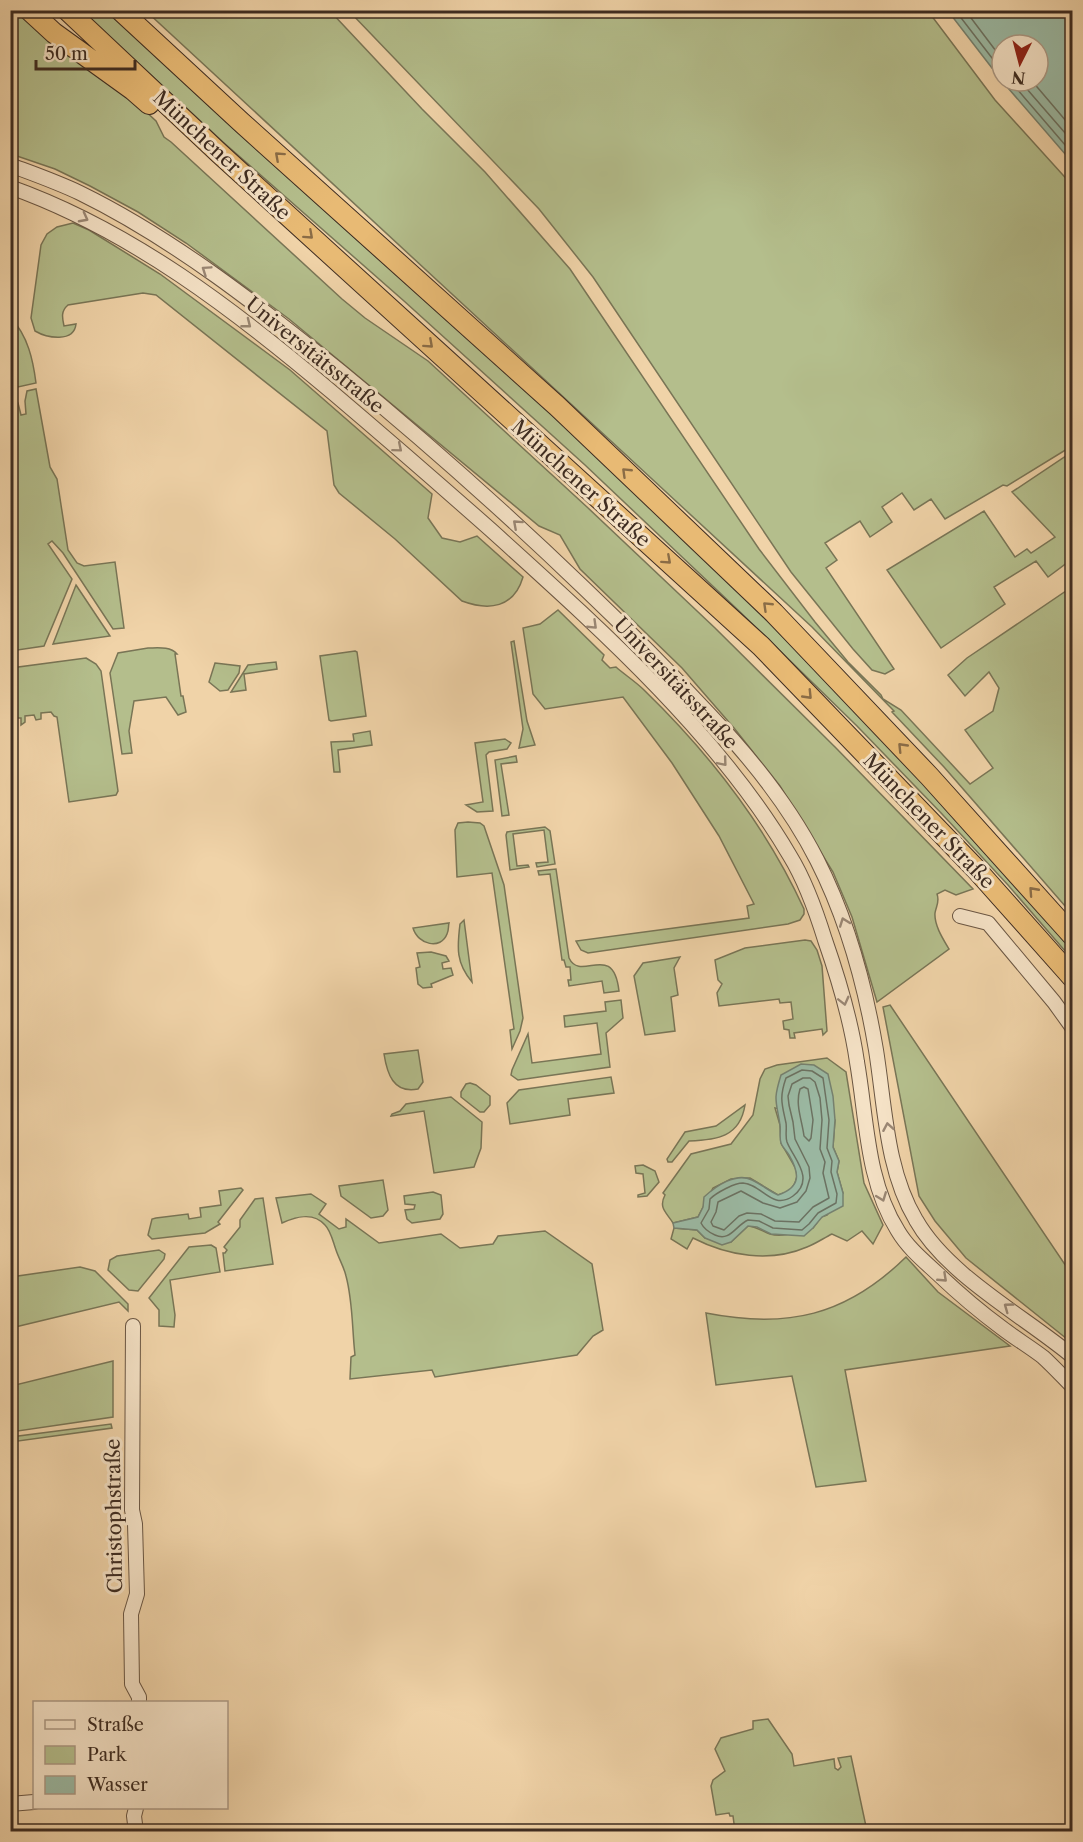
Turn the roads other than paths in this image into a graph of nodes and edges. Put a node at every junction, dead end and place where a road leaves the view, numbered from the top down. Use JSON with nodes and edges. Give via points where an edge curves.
{"nodes":[{"id":1,"x":29,"y":10,"type":"edge"},
{"id":2,"x":67,"y":10,"type":"edge"},
{"id":3,"x":120,"y":10,"type":"edge"},
{"id":4,"x":219,"y":153,"type":"junction"},
{"id":5,"x":10,"y":165,"type":"edge"},
{"id":6,"x":10,"y":187,"type":"edge"},
{"id":7,"x":960,"y":916,"type":"dead end"},
{"id":8,"x":1072,"y":935,"type":"edge"},
{"id":9,"x":1072,"y":977,"type":"edge"},
{"id":10,"x":1072,"y":1027,"type":"edge"},
{"id":11,"x":133,"y":1326,"type":"dead end"},
{"id":12,"x":1072,"y":1356,"type":"edge"},
{"id":13,"x":1072,"y":1386,"type":"edge"},
{"id":14,"x":139,"y":1701,"type":"edge"},
{"id":15,"x":33,"y":1802,"type":"edge"},
{"id":16,"x":10,"y":1804,"type":"edge"},
{"id":17,"x":136,"y":1809,"type":"edge"},
{"id":18,"x":136,"y":1832,"type":"edge"}],
"edges":[{"from":1,"to":4,"type":"highway","via":[[133,90],[189,140]]},
{"from":2,"to":4,"type":"highway","name":"Münchener Straße"},
{"from":8,"to":3,"type":"highway","name":"Münchener Straße","one_way":true,"via":[[930,776],[774,612],[557,406]]},
{"from":4,"to":9,"type":"highway","name":"Münchener Straße","one_way":true,"via":[[761,646],[975,868]]},
{"from":12,"to":5,"type":"street","name":"Universitätsstraße","one_way":true,"via":[[957,1268],[916,1222],[898,1180],[868,1007],[846,927],[816,857],[746,752],[543,547],[481,490],[300,340],[142,228],[83,195]]},
{"from":6,"to":13,"type":"street","name":"Universitätsstraße","one_way":true,"via":[[86,219],[168,267],[290,357],[527,562],[692,725],[766,819],[806,888],[838,979],[858,1064],[869,1153],[896,1227],[918,1255],[963,1297],[1044,1358]]},
{"from":7,"to":10,"type":"street","via":[[988,923]]},
{"from":11,"to":14,"type":"street","name":"Christophstraße","via":[[132,1510],[137,1594],[131,1614],[132,1684]]},
{"from":15,"to":16,"type":"street"},
{"from":17,"to":18,"type":"street"}]}
